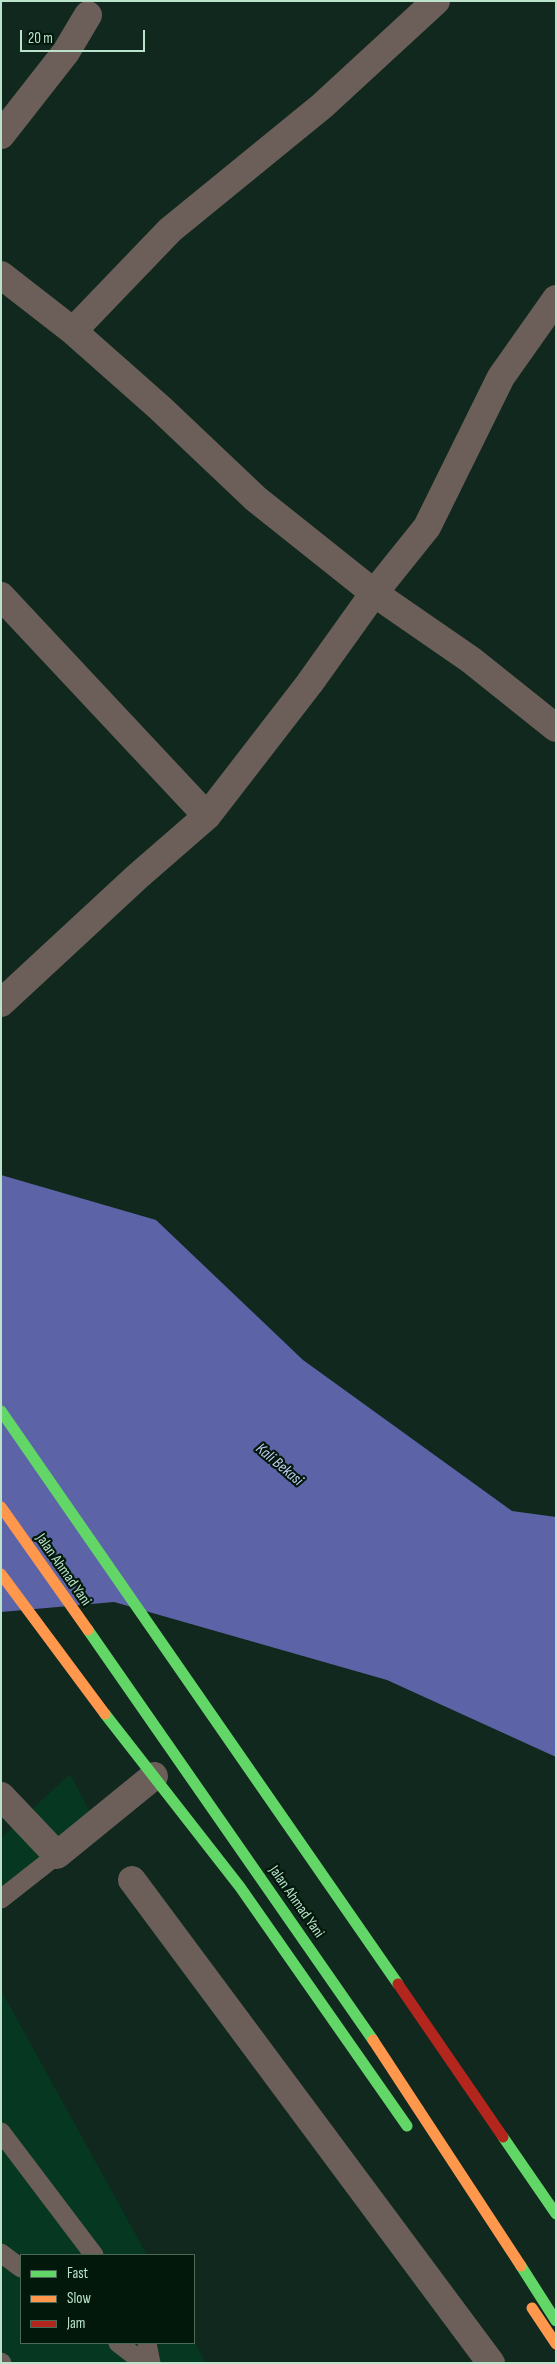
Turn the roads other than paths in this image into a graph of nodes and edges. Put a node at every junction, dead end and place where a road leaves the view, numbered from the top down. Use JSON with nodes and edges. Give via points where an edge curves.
{"nodes":[{"id":1,"x":436,"y":1,"type":"edge"},
{"id":2,"x":88,"y":15,"type":"dead end"},
{"id":3,"x":1,"y":136,"type":"edge"},
{"id":4,"x":1,"y":275,"type":"edge"},
{"id":5,"x":556,"y":299,"type":"edge"},
{"id":6,"x":73,"y":331,"type":"junction"},
{"id":7,"x":374,"y":593,"type":"junction"},
{"id":8,"x":1,"y":596,"type":"edge"},
{"id":9,"x":556,"y":728,"type":"edge"},
{"id":10,"x":208,"y":816,"type":"junction"},
{"id":11,"x":1,"y":1003,"type":"edge"},
{"id":12,"x":1,"y":1411,"type":"edge"},
{"id":13,"x":1,"y":1507,"type":"edge"},
{"id":14,"x":1,"y":1574,"type":"edge"},
{"id":15,"x":154,"y":1776,"type":"junction"},
{"id":16,"x":1,"y":1796,"type":"edge"},
{"id":17,"x":57,"y":1855,"type":"junction"},
{"id":18,"x":132,"y":1880,"type":"dead end"},
{"id":19,"x":1,"y":1898,"type":"edge"},
{"id":20,"x":1,"y":2132,"type":"edge"},
{"id":21,"x":416,"y":2139,"type":"dead end"},
{"id":22,"x":556,"y":2214,"type":"edge"},
{"id":23,"x":1,"y":2253,"type":"edge"},
{"id":24,"x":93,"y":2254,"type":"edge"},
{"id":25,"x":20,"y":2267,"type":"edge"},
{"id":26,"x":525,"y":2298,"type":"dead end"},
{"id":27,"x":556,"y":2321,"type":"edge"},
{"id":28,"x":119,"y":2344,"type":"edge"},
{"id":29,"x":147,"y":2344,"type":"edge"},
{"id":30,"x":556,"y":2344,"type":"edge"},
{"id":31,"x":144,"y":2363,"type":"edge"},
{"id":32,"x":151,"y":2363,"type":"edge"},
{"id":33,"x":491,"y":2363,"type":"edge"}],
"edges":[{"from":1,"to":6,"type":"street","via":[[322,106],[170,230]]},
{"from":2,"to":3,"type":"street","via":[[66,52]]},
{"from":4,"to":6,"type":"street"},
{"from":5,"to":7,"type":"street","via":[[501,377],[427,527]]},
{"from":6,"to":7,"type":"street","via":[[256,499]]},
{"from":7,"to":9,"type":"street","via":[[471,660]]},
{"from":7,"to":10,"type":"street"},
{"from":8,"to":10,"type":"street"},
{"from":10,"to":11,"type":"street"},
{"from":12,"to":22,"type":"highway"},
{"from":13,"to":27,"type":"highway","name":"Jalan Ahmad Yani","via":[[376,2044]]},
{"from":14,"to":15,"type":"highway"},
{"from":15,"to":17,"type":"street"},
{"from":15,"to":21,"type":"highway","via":[[240,1887]]},
{"from":16,"to":17,"type":"street"},
{"from":17,"to":19,"type":"lane"},
{"from":18,"to":33,"type":"street"},
{"from":20,"to":24,"type":"lane"},
{"from":23,"to":25,"type":"lane"},
{"from":26,"to":30,"type":"highway"},
{"from":28,"to":31,"type":"lane"},
{"from":29,"to":32,"type":"lane"}]}
